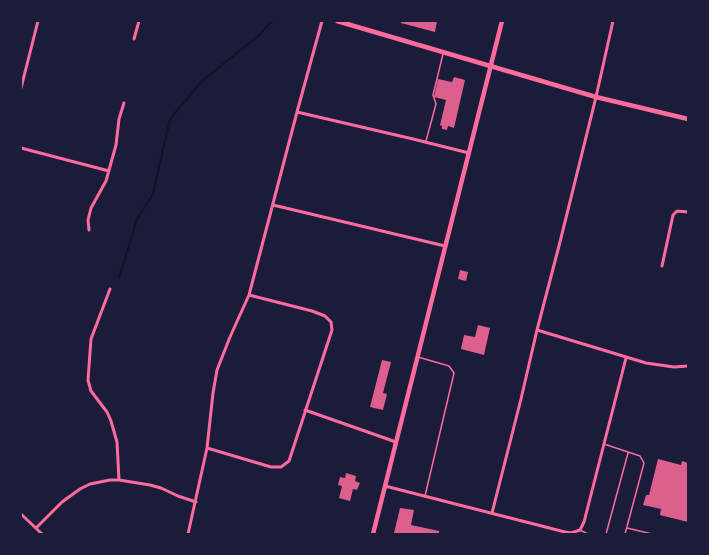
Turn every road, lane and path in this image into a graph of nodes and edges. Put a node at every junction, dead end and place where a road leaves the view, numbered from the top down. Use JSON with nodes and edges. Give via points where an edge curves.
{"nodes":[{"id":1,"x":38,"y":21,"type":"edge"},
{"id":2,"x":139,"y":21,"type":"edge"},
{"id":3,"x":322,"y":21,"type":"edge"},
{"id":4,"x":338,"y":21,"type":"edge"},
{"id":5,"x":502,"y":21,"type":"edge"},
{"id":6,"x":613,"y":21,"type":"edge"},
{"id":7,"x":134,"y":39,"type":"dead end"},
{"id":8,"x":444,"y":52,"type":"junction"},
{"id":9,"x":491,"y":66,"type":"junction"},
{"id":10,"x":21,"y":88,"type":"edge"},
{"id":11,"x":596,"y":97,"type":"junction"},
{"id":12,"x":124,"y":103,"type":"dead end"},
{"id":13,"x":297,"y":112,"type":"junction"},
{"id":14,"x":688,"y":118,"type":"edge"},
{"id":15,"x":426,"y":142,"type":"junction"},
{"id":16,"x":21,"y":148,"type":"edge"},
{"id":17,"x":469,"y":153,"type":"junction"},
{"id":18,"x":109,"y":171,"type":"junction"},
{"id":19,"x":273,"y":205,"type":"junction"},
{"id":20,"x":688,"y":212,"type":"edge"},
{"id":21,"x":89,"y":230,"type":"dead end"},
{"id":22,"x":446,"y":246,"type":"junction"},
{"id":23,"x":662,"y":266,"type":"dead end"},
{"id":24,"x":110,"y":289,"type":"dead end"},
{"id":25,"x":249,"y":294,"type":"junction"},
{"id":26,"x":537,"y":330,"type":"junction"},
{"id":27,"x":418,"y":357,"type":"junction"},
{"id":28,"x":626,"y":358,"type":"junction"},
{"id":29,"x":688,"y":366,"type":"edge"},
{"id":30,"x":305,"y":410,"type":"junction"},
{"id":31,"x":397,"y":442,"type":"junction"},
{"id":32,"x":604,"y":444,"type":"junction"},
{"id":33,"x":207,"y":448,"type":"junction"},
{"id":34,"x":628,"y":452,"type":"junction"},
{"id":35,"x":119,"y":480,"type":"junction"},
{"id":36,"x":385,"y":486,"type":"junction"},
{"id":37,"x":425,"y":496,"type":"junction"},
{"id":38,"x":196,"y":502,"type":"junction"},
{"id":39,"x":492,"y":513,"type":"junction"},
{"id":40,"x":21,"y":514,"type":"edge"},
{"id":41,"x":36,"y":528,"type":"junction"},
{"id":42,"x":627,"y":528,"type":"junction"},
{"id":43,"x":580,"y":530,"type":"junction"},
{"id":44,"x":42,"y":534,"type":"edge"},
{"id":45,"x":188,"y":534,"type":"edge"},
{"id":46,"x":373,"y":534,"type":"edge"},
{"id":47,"x":588,"y":534,"type":"edge"},
{"id":48,"x":606,"y":534,"type":"edge"},
{"id":49,"x":625,"y":534,"type":"edge"},
{"id":50,"x":652,"y":534,"type":"edge"}],
"edges":[{"from":1,"to":10,"type":"street"},
{"from":2,"to":7,"type":"street"},
{"from":3,"to":13,"type":"street"},
{"from":4,"to":8,"type":"main road"},
{"from":5,"to":9,"type":"main road"},
{"from":6,"to":11,"type":"street"},
{"from":8,"to":9,"type":"main road"},
{"from":8,"to":15,"type":"lane","via":[[433,95],[436,104]]},
{"from":9,"to":11,"type":"main road"},
{"from":9,"to":17,"type":"main road"},
{"from":11,"to":14,"type":"main road"},
{"from":11,"to":26,"type":"street"},
{"from":12,"to":18,"type":"street","via":[[118,118],[116,145]]},
{"from":13,"to":15,"type":"street"},
{"from":13,"to":19,"type":"street"},
{"from":15,"to":17,"type":"street"},
{"from":16,"to":18,"type":"street"},
{"from":17,"to":22,"type":"main road"},
{"from":18,"to":21,"type":"street","via":[[90,208]]},
{"from":19,"to":22,"type":"street"},
{"from":19,"to":25,"type":"street"},
{"from":20,"to":23,"type":"street","via":[[677,211],[673,215]]},
{"from":22,"to":27,"type":"main road"},
{"from":24,"to":35,"type":"street","via":[[91,339],[88,380],[91,390],[111,421],[117,442]]},
{"from":25,"to":30,"type":"street","via":[[312,311],[325,316],[331,322],[332,330]]},
{"from":25,"to":33,"type":"street","via":[[217,370]]},
{"from":26,"to":28,"type":"street"},
{"from":26,"to":39,"type":"street"},
{"from":27,"to":31,"type":"main road"},
{"from":27,"to":37,"type":"lane","via":[[449,366],[454,373]]},
{"from":28,"to":29,"type":"street","via":[[674,367]]},
{"from":28,"to":32,"type":"street"},
{"from":30,"to":31,"type":"street"},
{"from":30,"to":33,"type":"street","via":[[289,461],[282,467]]},
{"from":31,"to":36,"type":"main road"},
{"from":32,"to":34,"type":"lane"},
{"from":32,"to":43,"type":"street"},
{"from":33,"to":38,"type":"street"},
{"from":34,"to":42,"type":"lane","via":[[640,456],[644,463]]},
{"from":34,"to":48,"type":"lane"},
{"from":35,"to":38,"type":"street","via":[[161,488]]},
{"from":35,"to":41,"type":"street","via":[[90,484],[80,489],[62,502]]},
{"from":36,"to":37,"type":"street"},
{"from":36,"to":46,"type":"main road"},
{"from":37,"to":39,"type":"street"},
{"from":38,"to":45,"type":"street"},
{"from":39,"to":43,"type":"street","via":[[565,532]]},
{"from":40,"to":41,"type":"street"},
{"from":41,"to":44,"type":"street"},
{"from":42,"to":49,"type":"lane"},
{"from":42,"to":50,"type":"lane"},
{"from":43,"to":47,"type":"lane"}]}
